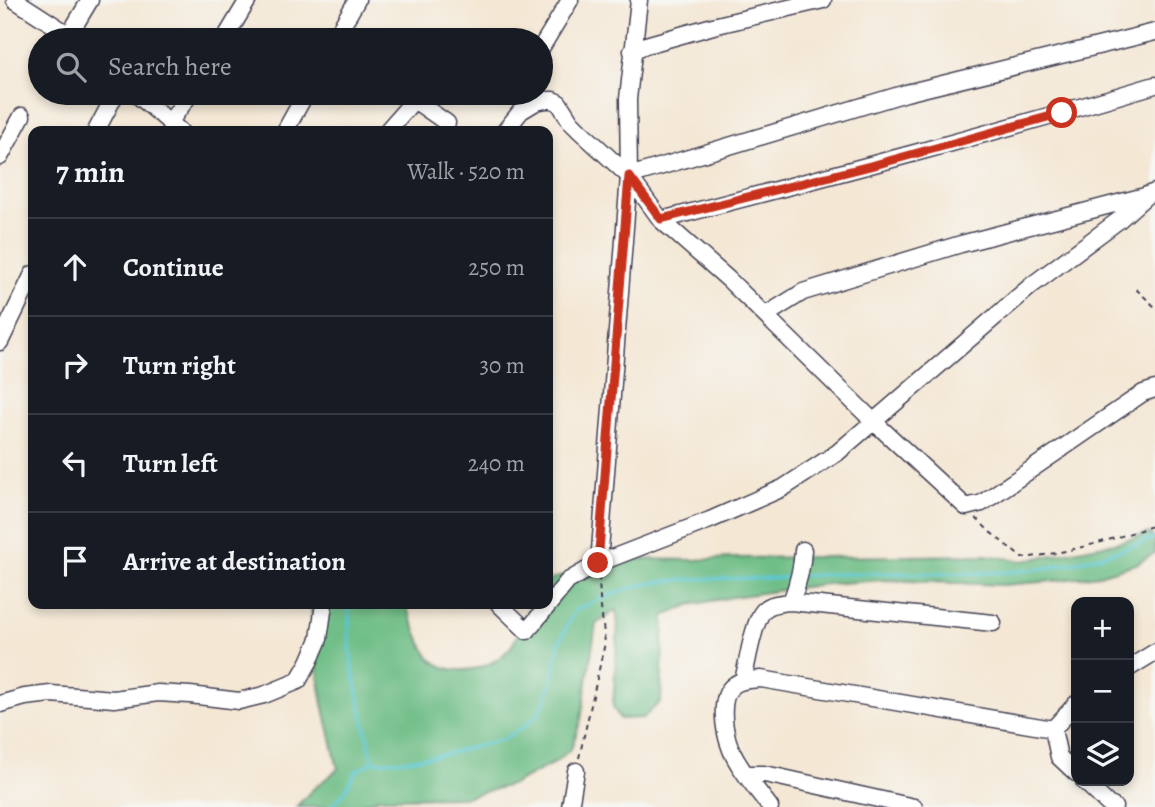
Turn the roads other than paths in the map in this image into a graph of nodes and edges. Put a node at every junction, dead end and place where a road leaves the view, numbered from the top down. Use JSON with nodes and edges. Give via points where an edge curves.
{"nodes":[{"id":1,"x":15,"y":0,"type":"edge"},
{"id":2,"x":90,"y":0,"type":"edge"},
{"id":3,"x":248,"y":0,"type":"edge"},
{"id":4,"x":356,"y":0,"type":"edge"},
{"id":5,"x":570,"y":0,"type":"edge"},
{"id":6,"x":639,"y":0,"type":"edge"},
{"id":7,"x":823,"y":0,"type":"edge"},
{"id":8,"x":58,"y":28,"type":"edge"},
{"id":9,"x":77,"y":28,"type":"edge"},
{"id":10,"x":231,"y":28,"type":"edge"},
{"id":11,"x":341,"y":28,"type":"edge"},
{"id":12,"x":553,"y":28,"type":"edge"},
{"id":13,"x":1155,"y":32,"type":"edge"},
{"id":14,"x":632,"y":51,"type":"junction"},
{"id":15,"x":1155,"y":85,"type":"edge"},
{"id":16,"x":553,"y":100,"type":"edge"},
{"id":17,"x":110,"y":105,"type":"edge"},
{"id":18,"x":149,"y":105,"type":"edge"},
{"id":19,"x":185,"y":105,"type":"edge"},
{"id":20,"x":299,"y":105,"type":"edge"},
{"id":21,"x":410,"y":105,"type":"edge"},
{"id":22,"x":428,"y":105,"type":"edge"},
{"id":23,"x":531,"y":105,"type":"edge"},
{"id":24,"x":22,"y":116,"type":"dead end"},
{"id":25,"x":447,"y":123,"type":"dead end"},
{"id":26,"x":99,"y":126,"type":"edge"},
{"id":27,"x":174,"y":126,"type":"edge"},
{"id":28,"x":175,"y":126,"type":"edge"},
{"id":29,"x":288,"y":126,"type":"edge"},
{"id":30,"x":391,"y":126,"type":"edge"},
{"id":31,"x":509,"y":126,"type":"edge"},
{"id":32,"x":0,"y":157,"type":"edge"},
{"id":33,"x":629,"y":176,"type":"junction"},
{"id":34,"x":1151,"y":194,"type":"edge"},
{"id":35,"x":661,"y":219,"type":"junction"},
{"id":36,"x":28,"y":284,"type":"edge"},
{"id":37,"x":766,"y":315,"type":"junction"},
{"id":38,"x":0,"y":342,"type":"edge"},
{"id":39,"x":1155,"y":389,"type":"edge"},
{"id":40,"x":873,"y":421,"type":"junction"},
{"id":41,"x":803,"y":550,"type":"dead end"},
{"id":42,"x":598,"y":563,"type":"junction"},
{"id":43,"x":553,"y":600,"type":"edge"},
{"id":44,"x":791,"y":602,"type":"junction"},
{"id":45,"x":323,"y":609,"type":"edge"},
{"id":46,"x":504,"y":609,"type":"edge"},
{"id":47,"x":545,"y":609,"type":"edge"},
{"id":48,"x":993,"y":623,"type":"dead end"},
{"id":49,"x":1155,"y":652,"type":"edge"},
{"id":50,"x":1134,"y":665,"type":"edge"},
{"id":51,"x":743,"y":681,"type":"junction"},
{"id":52,"x":0,"y":704,"type":"edge"},
{"id":53,"x":1071,"y":709,"type":"edge"},
{"id":54,"x":1053,"y":729,"type":"junction"},
{"id":55,"x":1071,"y":769,"type":"edge"},
{"id":56,"x":576,"y":771,"type":"road end"},
{"id":57,"x":746,"y":774,"type":"junction"},
{"id":58,"x":1089,"y":786,"type":"edge"},
{"id":59,"x":570,"y":807,"type":"edge"},
{"id":60,"x":770,"y":807,"type":"edge"},
{"id":61,"x":914,"y":807,"type":"edge"},
{"id":62,"x":1114,"y":807,"type":"edge"}],
"edges":[{"from":1,"to":8,"type":"street"},
{"from":2,"to":9,"type":"street"},
{"from":3,"to":10,"type":"street"},
{"from":4,"to":11,"type":"street"},
{"from":5,"to":12,"type":"street"},
{"from":6,"to":14,"type":"street"},
{"from":7,"to":14,"type":"street"},
{"from":13,"to":33,"type":"street","via":[[905,93]]},
{"from":14,"to":33,"type":"street"},
{"from":15,"to":35,"type":"street","via":[[878,164]]},
{"from":16,"to":33,"type":"street"},
{"from":17,"to":26,"type":"street"},
{"from":18,"to":27,"type":"street"},
{"from":19,"to":28,"type":"street"},
{"from":20,"to":29,"type":"street"},
{"from":21,"to":30,"type":"street"},
{"from":22,"to":25,"type":"street"},
{"from":23,"to":31,"type":"street"},
{"from":24,"to":32,"type":"street"},
{"from":33,"to":35,"type":"street"},
{"from":33,"to":42,"type":"street"},
{"from":34,"to":37,"type":"street","via":[[803,292]]},
{"from":34,"to":40,"type":"street","via":[[1031,285]]},
{"from":35,"to":37,"type":"street"},
{"from":36,"to":38,"type":"street"},
{"from":37,"to":40,"type":"street"},
{"from":39,"to":40,"type":"street","via":[[982,503],[966,507]]},
{"from":40,"to":42,"type":"street","via":[[837,453],[783,488]]},
{"from":41,"to":44,"type":"street"},
{"from":42,"to":43,"type":"street","via":[[568,582]]},
{"from":44,"to":48,"type":"street"},
{"from":44,"to":51,"type":"street","via":[[764,610]]},
{"from":45,"to":52,"type":"street","via":[[320,639],[298,681],[264,695],[239,701],[158,693],[114,699],[51,694]]},
{"from":46,"to":47,"type":"street","via":[[527,631]]},
{"from":49,"to":50,"type":"street"},
{"from":51,"to":54,"type":"street","via":[[761,679]]},
{"from":51,"to":57,"type":"street","via":[[733,685],[725,698],[724,716],[730,749]]},
{"from":53,"to":54,"type":"street"},
{"from":54,"to":55,"type":"street","via":[[1059,757]]},
{"from":56,"to":59,"type":"street"},
{"from":57,"to":60,"type":"street"},
{"from":57,"to":61,"type":"street"},
{"from":58,"to":62,"type":"street"}]}
